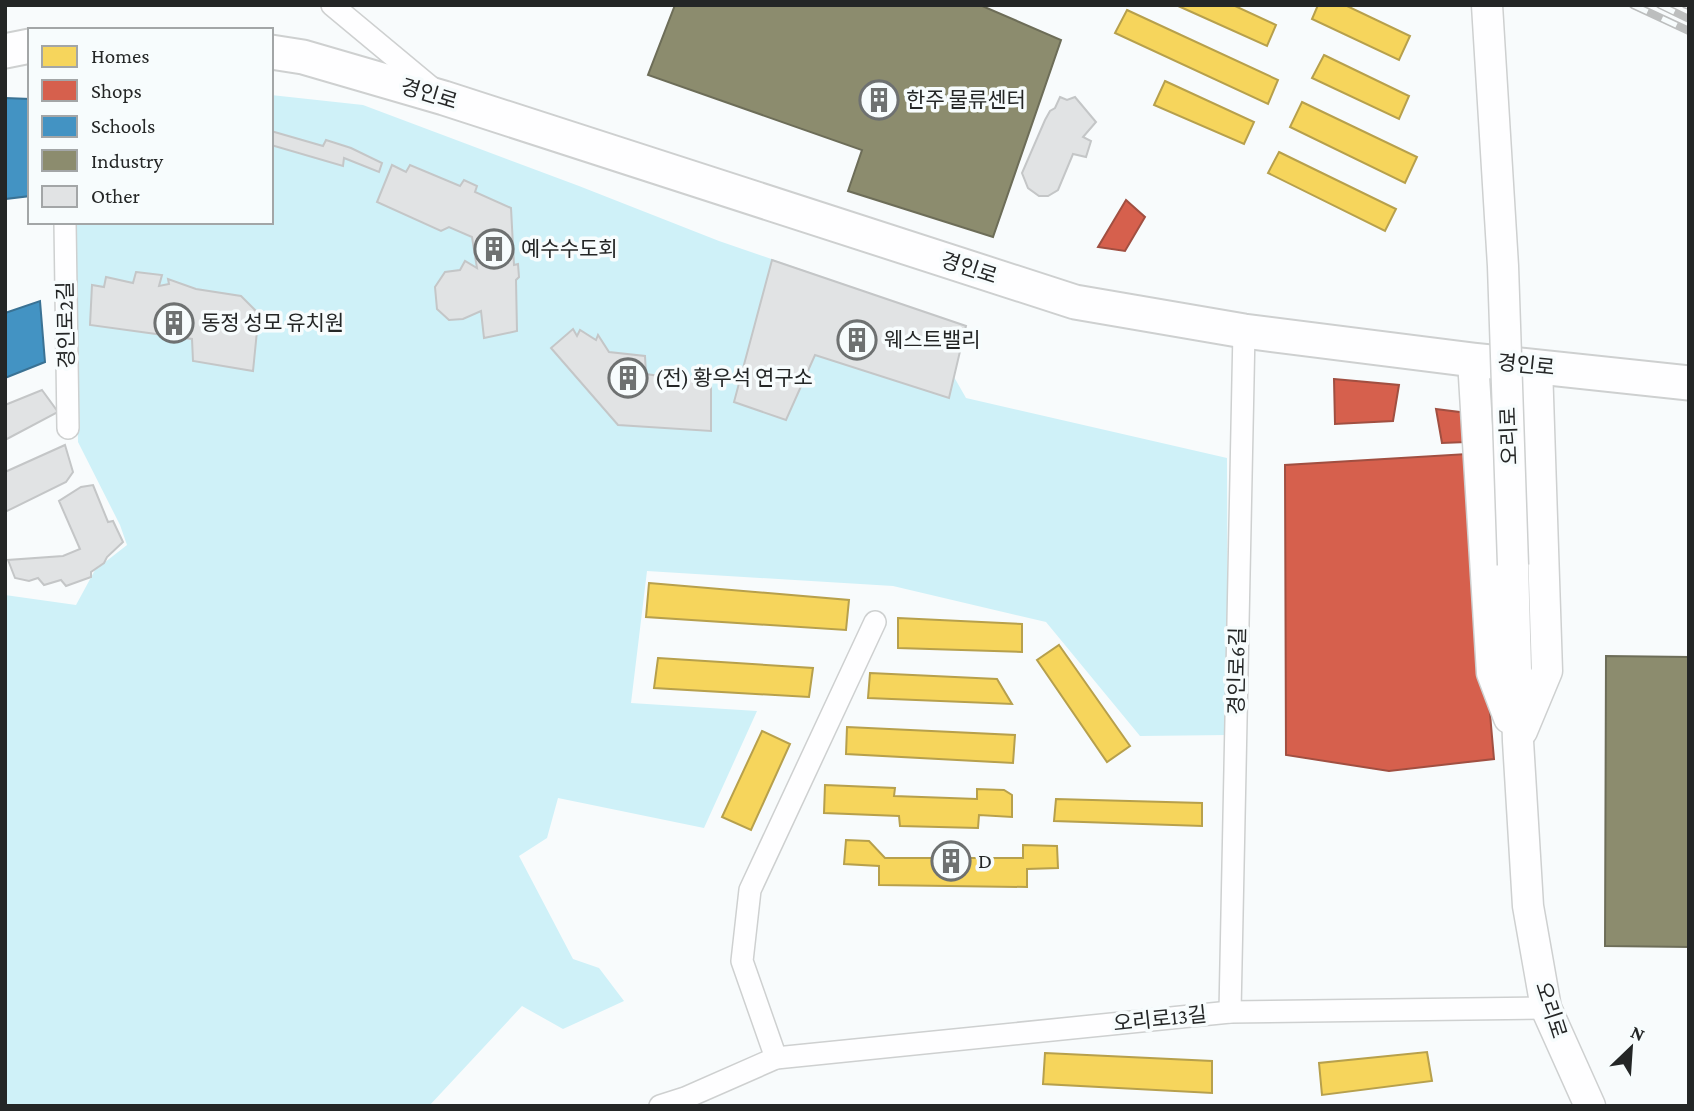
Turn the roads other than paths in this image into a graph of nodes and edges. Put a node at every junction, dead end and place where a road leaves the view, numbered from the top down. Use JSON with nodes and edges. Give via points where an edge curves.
{"nodes":[{"id":1,"x":332,"y":5,"type":"edge"},
{"id":2,"x":1488,"y":5,"type":"edge"},
{"id":3,"x":28,"y":46,"type":"edge"},
{"id":4,"x":5,"y":51,"type":"edge"},
{"id":5,"x":273,"y":52,"type":"edge"},
{"id":6,"x":444,"y":98,"type":"junction"},
{"id":7,"x":65,"y":224,"type":"edge"},
{"id":8,"x":1244,"y":331,"type":"junction"},
{"id":9,"x":1473,"y":360,"type":"junction"},
{"id":10,"x":1537,"y":366,"type":"junction"},
{"id":11,"x":1689,"y":383,"type":"edge"},
{"id":12,"x":68,"y":428,"type":"dead end"},
{"id":13,"x":875,"y":622,"type":"dead end"},
{"id":14,"x":1518,"y":741,"type":"junction"},
{"id":15,"x":1546,"y":1008,"type":"junction"},
{"id":16,"x":1230,"y":1012,"type":"junction"},
{"id":17,"x":776,"y":1058,"type":"junction"},
{"id":18,"x":660,"y":1106,"type":"edge"},
{"id":19,"x":1590,"y":1106,"type":"edge"}],
"edges":[{"from":1,"to":6,"type":"street"},
{"from":2,"to":14,"type":"main road","name":"오리로","bridge":true,"via":[[1503,265]]},
{"from":3,"to":4,"type":"main road"},
{"from":5,"to":6,"type":"main road","name":"경인로"},
{"from":6,"to":8,"type":"main road","name":"경인로","via":[[1074,302]]},
{"from":7,"to":12,"type":"street","name":"경인로2길"},
{"from":8,"to":9,"type":"main road","name":"경인로"},
{"from":8,"to":16,"type":"street","name":"경인로6길"},
{"from":9,"to":10,"type":"main road","name":"경인로"},
{"from":9,"to":14,"type":"main road","name":"오리로","via":[[1492,673]]},
{"from":10,"to":11,"type":"main road","name":"경인로"},
{"from":10,"to":14,"type":"main road","name":"오리로","via":[[1547,671]]},
{"from":13,"to":17,"type":"street","via":[[750,890],[742,961]]},
{"from":14,"to":15,"type":"main road","name":"오리로","via":[[1528,906]]},
{"from":15,"to":16,"type":"street","name":"오리로13길"},
{"from":15,"to":19,"type":"main road","name":"오리로"},
{"from":16,"to":17,"type":"street","name":"오리로13길"},
{"from":17,"to":18,"type":"street","name":"오리로13길"}]}
